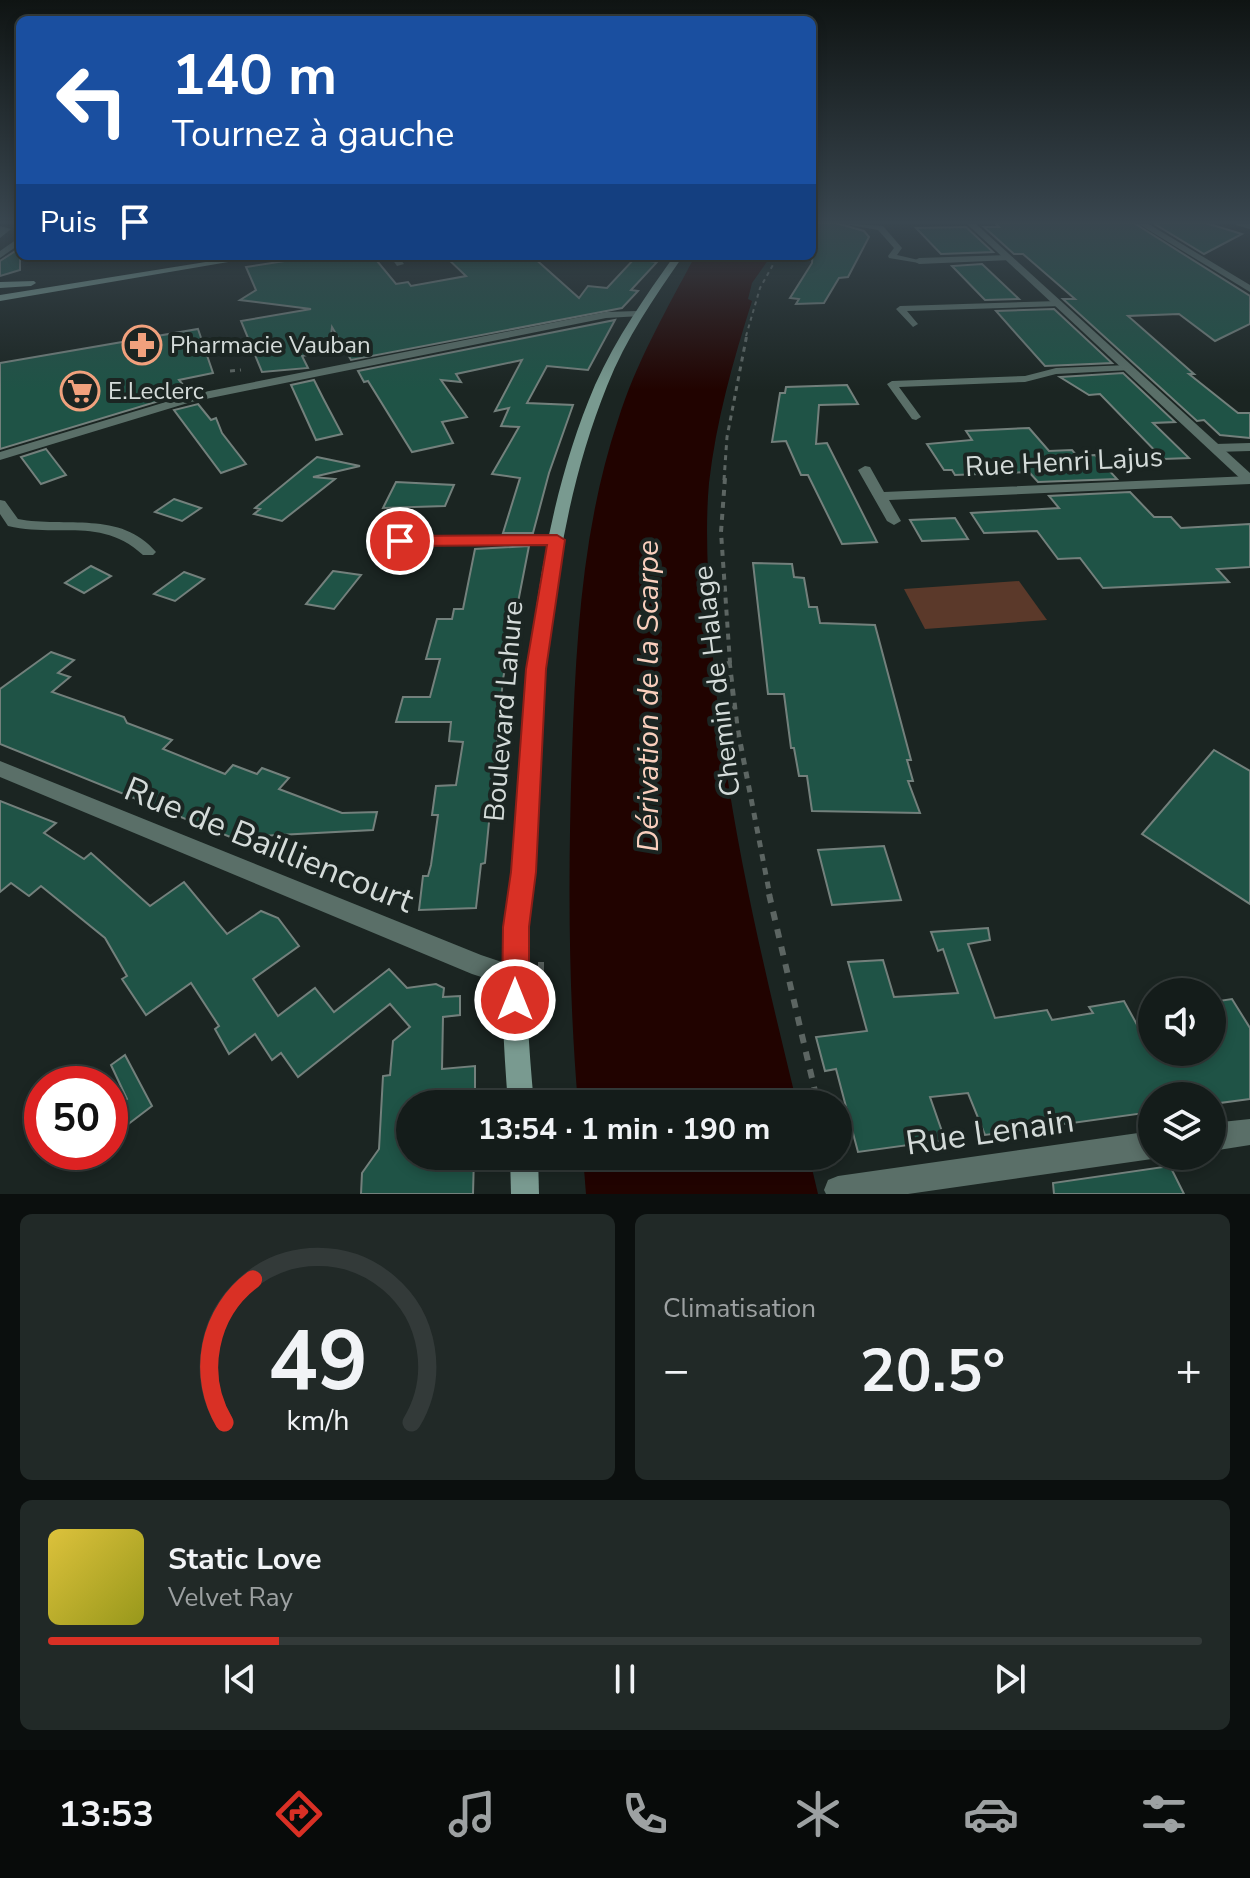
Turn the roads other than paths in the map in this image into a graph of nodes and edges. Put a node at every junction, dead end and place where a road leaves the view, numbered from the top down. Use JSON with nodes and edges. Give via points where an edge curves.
{"nodes":[{"id":1,"x":45,"y":279,"type":"edge"},
{"id":2,"x":119,"y":279,"type":"edge"},
{"id":3,"x":663,"y":279,"type":"edge"},
{"id":4,"x":1031,"y":279,"type":"edge"},
{"id":5,"x":0,"y":285,"type":"edge"},
{"id":6,"x":0,"y":298,"type":"edge"},
{"id":7,"x":1058,"y":304,"type":"junction"},
{"id":8,"x":637,"y":314,"type":"junction"},
{"id":9,"x":913,"y":324,"type":"dead end"},
{"id":10,"x":1128,"y":368,"type":"junction"},
{"id":11,"x":916,"y":417,"type":"dead end"},
{"id":12,"x":1250,"y":447,"type":"edge"},
{"id":13,"x":1215,"y":448,"type":"junction"},
{"id":14,"x":0,"y":456,"type":"edge"},
{"id":15,"x":865,"y":470,"type":"dead end"},
{"id":16,"x":1250,"y":480,"type":"edge"},
{"id":17,"x":880,"y":496,"type":"junction"},
{"id":18,"x":0,"y":504,"type":"edge"},
{"id":19,"x":894,"y":521,"type":"dead end"},
{"id":20,"x":6,"y":527,"type":"edge"},
{"id":21,"x":557,"y":540,"type":"junction"},
{"id":22,"x":400,"y":541,"type":"dead end"},
{"id":23,"x":148,"y":552,"type":"dead end"},
{"id":24,"x":0,"y":769,"type":"edge"},
{"id":25,"x":515,"y":977,"type":"junction"},
{"id":26,"x":520,"y":1090,"type":"edge"},
{"id":27,"x":1250,"y":1132,"type":"edge"},
{"id":28,"x":1226,"y":1135,"type":"edge"},
{"id":29,"x":1138,"y":1147,"type":"edge"},
{"id":30,"x":524,"y":1170,"type":"edge"},
{"id":31,"x":838,"y":1190,"type":"dead end"},
{"id":32,"x":525,"y":1194,"type":"edge"}],
"edges":[{"from":1,"to":5,"type":"main road"},
{"from":2,"to":6,"type":"main road"},
{"from":3,"to":8,"type":"main road","name":"Boulevard Lahure"},
{"from":4,"to":7,"type":"street"},
{"from":7,"to":9,"type":"lane","via":[[900,309]]},
{"from":7,"to":10,"type":"street"},
{"from":8,"to":14,"type":"street","via":[[591,318],[189,399]]},
{"from":8,"to":21,"type":"main road","name":"Boulevard Lahure","via":[[601,391]]},
{"from":10,"to":11,"type":"lane","via":[[1056,371],[1025,379],[892,384]]},
{"from":10,"to":13,"type":"street"},
{"from":12,"to":13,"type":"street"},
{"from":13,"to":16,"type":"street"},
{"from":15,"to":17,"type":"street"},
{"from":16,"to":17,"type":"street","name":"Rue Henri Lajus"},
{"from":17,"to":19,"type":"street"},
{"from":18,"to":20,"type":"street"},
{"from":20,"to":23,"type":"street","via":[[75,524],[111,530]]},
{"from":21,"to":22,"type":"lane"},
{"from":21,"to":25,"type":"main road","name":"Boulevard Lahure","via":[[536,669]]},
{"from":24,"to":25,"type":"street","name":"Rue de Bailliencourt"},
{"from":25,"to":26,"type":"main road","name":"Boulevard Lahure"},
{"from":27,"to":28,"type":"street"},
{"from":29,"to":31,"type":"street","name":"Rue Lenain"},
{"from":30,"to":32,"type":"main road"}]}
